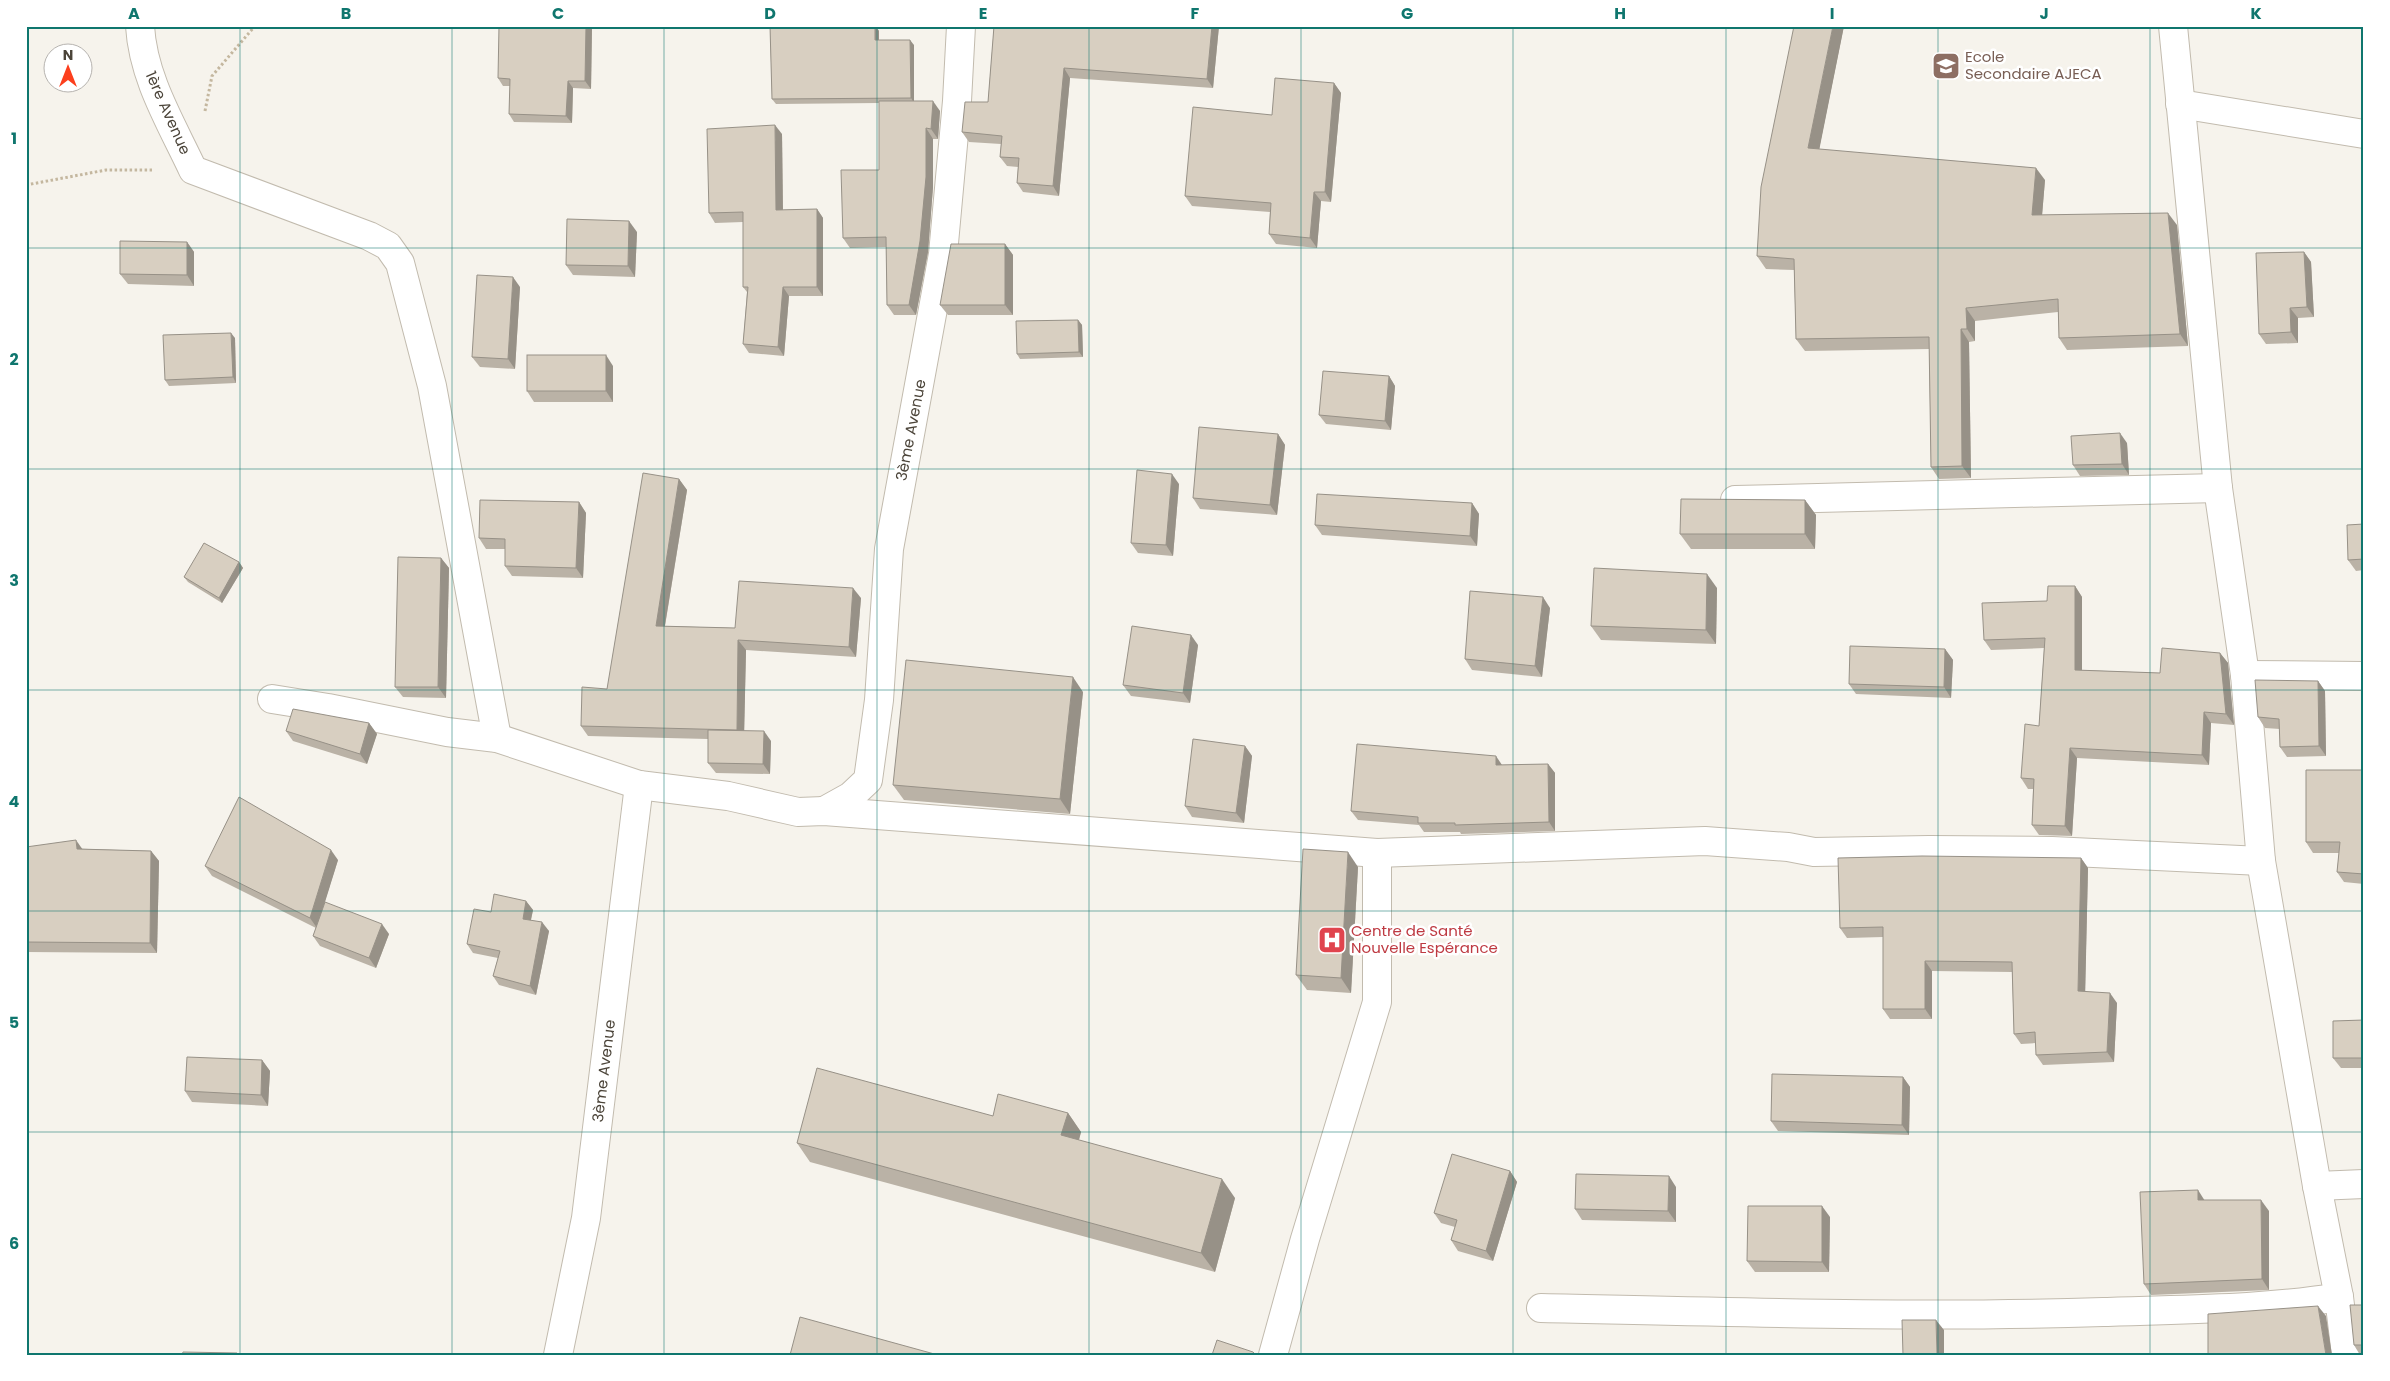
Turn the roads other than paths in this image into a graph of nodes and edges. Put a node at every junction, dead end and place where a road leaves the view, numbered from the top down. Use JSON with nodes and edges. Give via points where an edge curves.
{"nodes":[{"id":1,"x":140,"y":26,"type":"edge"},
{"id":2,"x":961,"y":26,"type":"edge"},
{"id":3,"x":2173,"y":26,"type":"edge"},
{"id":4,"x":2180,"y":104,"type":"junction"},
{"id":5,"x":2364,"y":134,"type":"edge"},
{"id":6,"x":2218,"y":488,"type":"junction"},
{"id":7,"x":1735,"y":500,"type":"edge"},
{"id":8,"x":2245,"y":675,"type":"junction"},
{"id":9,"x":2364,"y":676,"type":"edge"},
{"id":10,"x":272,"y":699,"type":"dead end"},
{"id":11,"x":497,"y":738,"type":"junction"},
{"id":12,"x":639,"y":785,"type":"junction"},
{"id":13,"x":824,"y":811,"type":"junction"},
{"id":14,"x":1377,"y":853,"type":"junction"},
{"id":15,"x":2261,"y":861,"type":"junction"},
{"id":16,"x":2364,"y":1184,"type":"edge"},
{"id":17,"x":2317,"y":1186,"type":"junction"},
{"id":18,"x":2339,"y":1297,"type":"junction"},
{"id":19,"x":1541,"y":1308,"type":"dead end"},
{"id":20,"x":558,"y":1355,"type":"edge"},
{"id":21,"x":1273,"y":1355,"type":"edge"},
{"id":22,"x":2346,"y":1355,"type":"edge"}],
"edges":[{"from":1,"to":11,"type":"street","name":"1ère Avenue","via":[[141,46],[150,78],[193,170],[369,236],[388,246],[400,263],[432,386]]},
{"from":2,"to":13,"type":"street","name":"3ème Avenue","via":[[958,101],[943,254],[889,549],[879,700],[868,780],[851,796]]},
{"from":3,"to":4,"type":"street"},
{"from":4,"to":5,"type":"street"},
{"from":4,"to":6,"type":"street"},
{"from":6,"to":7,"type":"street"},
{"from":6,"to":8,"type":"street"},
{"from":8,"to":9,"type":"street"},
{"from":8,"to":15,"type":"street"},
{"from":10,"to":11,"type":"street","via":[[447,732]]},
{"from":11,"to":12,"type":"street"},
{"from":12,"to":13,"type":"street","via":[[728,796],[798,812]]},
{"from":12,"to":20,"type":"street","name":"3ème Avenue","via":[[586,1218]]},
{"from":13,"to":14,"type":"street"},
{"from":14,"to":15,"type":"street","via":[[1705,841],[1814,852],[2052,851]]},
{"from":14,"to":21,"type":"street","via":[[1377,1002]]},
{"from":15,"to":17,"type":"street"},
{"from":16,"to":17,"type":"street"},
{"from":17,"to":18,"type":"street"},
{"from":18,"to":19,"type":"street","via":[[2269,1306],[2056,1313],[1862,1315]]},
{"from":18,"to":22,"type":"street"}]}
